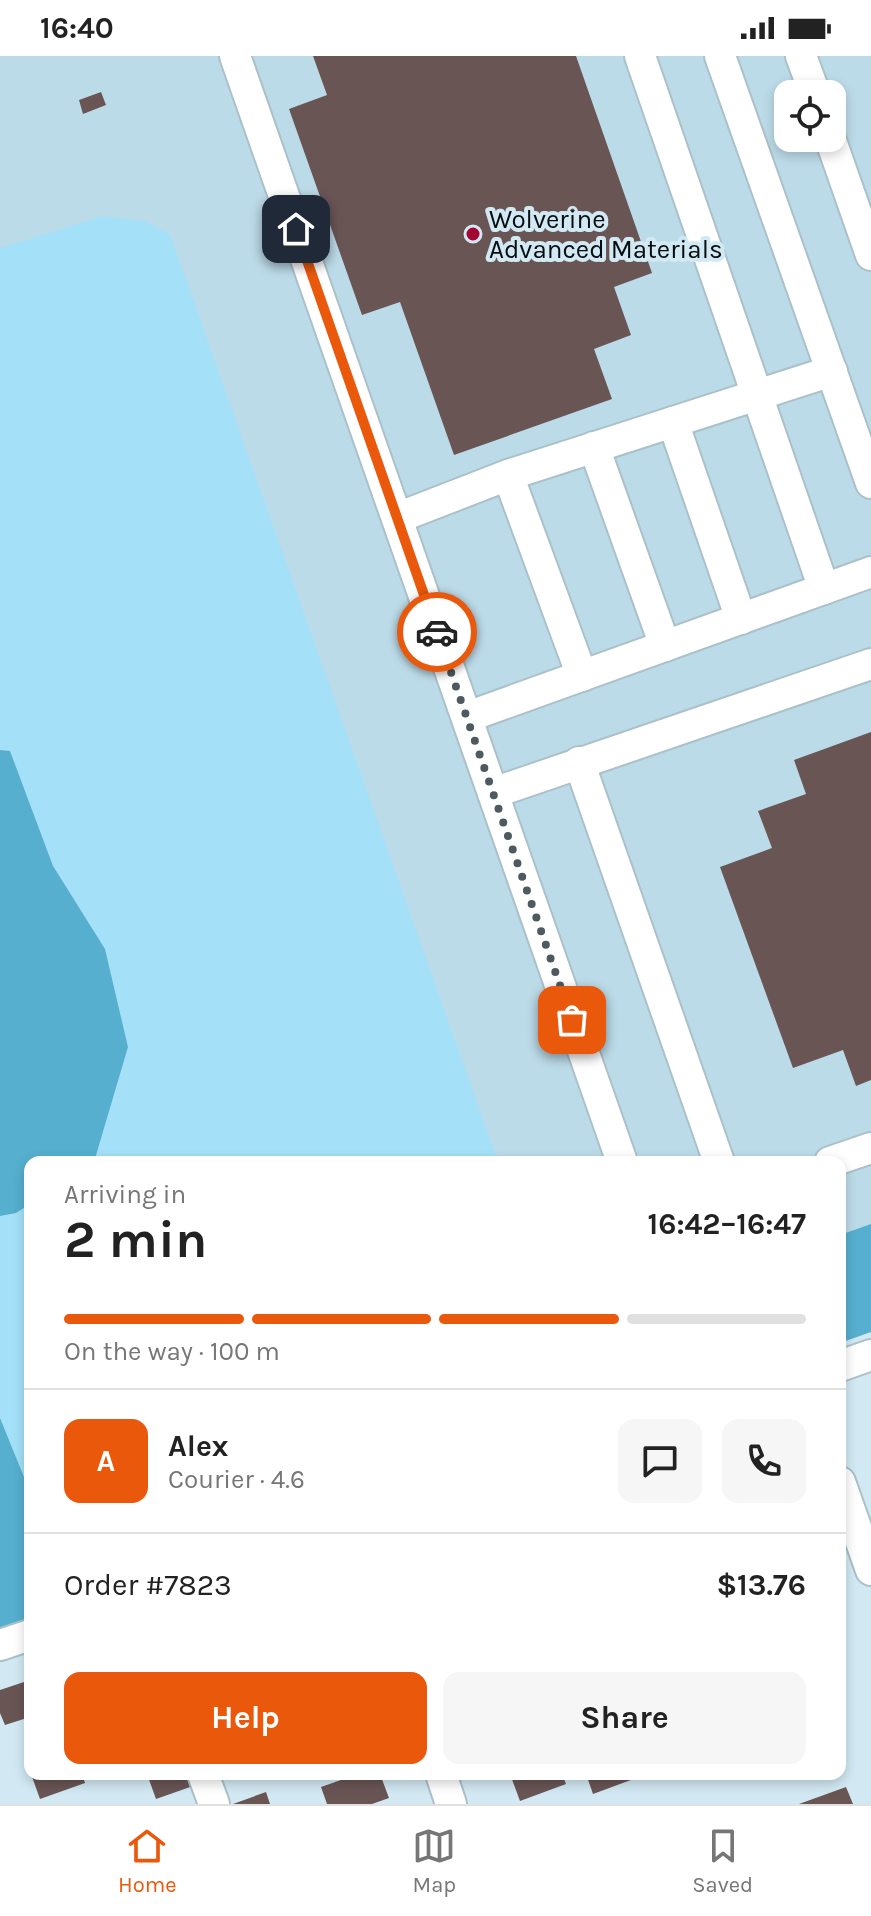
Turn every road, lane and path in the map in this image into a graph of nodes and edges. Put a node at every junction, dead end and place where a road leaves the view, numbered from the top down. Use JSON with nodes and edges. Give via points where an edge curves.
{"nodes":[{"id":1,"x":235,"y":56,"type":"edge"},
{"id":2,"x":640,"y":56,"type":"edge"},
{"id":3,"x":720,"y":56,"type":"edge"},
{"id":4,"x":801,"y":56,"type":"edge"},
{"id":5,"x":810,"y":80,"type":"edge"},
{"id":6,"x":835,"y":152,"type":"edge"},
{"id":7,"x":871,"y":255,"type":"edge"},
{"id":8,"x":832,"y":371,"type":"junction"},
{"id":9,"x":758,"y":394,"type":"junction"},
{"id":10,"x":673,"y":422,"type":"junction"},
{"id":11,"x":594,"y":447,"type":"junction"},
{"id":12,"x":508,"y":475,"type":"junction"},
{"id":13,"x":871,"y":483,"type":"edge"},
{"id":14,"x":397,"y":518,"type":"junction"},
{"id":15,"x":871,"y":572,"type":"edge"},
{"id":16,"x":824,"y":589,"type":"junction"},
{"id":17,"x":741,"y":619,"type":"junction"},
{"id":18,"x":665,"y":646,"type":"junction"},
{"id":19,"x":871,"y":664,"type":"edge"},
{"id":20,"x":582,"y":676,"type":"junction"},
{"id":21,"x":467,"y":717,"type":"junction"},
{"id":22,"x":579,"y":762,"type":"junction"},
{"id":23,"x":493,"y":793,"type":"junction"},
{"id":24,"x":871,"y":1148,"type":"edge"},
{"id":25,"x":620,"y":1156,"type":"edge"},
{"id":26,"x":717,"y":1156,"type":"edge"},
{"id":27,"x":846,"y":1157,"type":"edge"},
{"id":28,"x":871,"y":1355,"type":"edge"},
{"id":29,"x":846,"y":1364,"type":"edge"},
{"id":30,"x":846,"y":1499,"type":"edge"},
{"id":31,"x":871,"y":1570,"type":"edge"},
{"id":32,"x":24,"y":1637,"type":"edge"},
{"id":33,"x":0,"y":1645,"type":"edge"},
{"id":34,"x":205,"y":1780,"type":"edge"},
{"id":35,"x":443,"y":1780,"type":"edge"},
{"id":36,"x":214,"y":1804,"type":"edge"},
{"id":37,"x":451,"y":1804,"type":"edge"}],
"edges":[{"from":1,"to":14,"type":"street"},
{"from":2,"to":9,"type":"street"},
{"from":3,"to":8,"type":"street"},
{"from":4,"to":5,"type":"street"},
{"from":6,"to":7,"type":"street"},
{"from":8,"to":9,"type":"street"},
{"from":8,"to":13,"type":"street"},
{"from":9,"to":10,"type":"street"},
{"from":9,"to":16,"type":"street"},
{"from":10,"to":11,"type":"street"},
{"from":10,"to":17,"type":"street"},
{"from":11,"to":12,"type":"street"},
{"from":11,"to":18,"type":"street"},
{"from":12,"to":14,"type":"street"},
{"from":12,"to":20,"type":"street"},
{"from":14,"to":21,"type":"street"},
{"from":15,"to":16,"type":"street"},
{"from":16,"to":17,"type":"street"},
{"from":17,"to":18,"type":"street"},
{"from":18,"to":20,"type":"street"},
{"from":19,"to":22,"type":"street"},
{"from":20,"to":21,"type":"street"},
{"from":21,"to":23,"type":"street"},
{"from":22,"to":23,"type":"street"},
{"from":22,"to":26,"type":"street"},
{"from":23,"to":25,"type":"street"},
{"from":24,"to":27,"type":"street"},
{"from":28,"to":29,"type":"street"},
{"from":30,"to":31,"type":"street"},
{"from":32,"to":33,"type":"street"},
{"from":34,"to":36,"type":"street"},
{"from":35,"to":37,"type":"street"}]}
